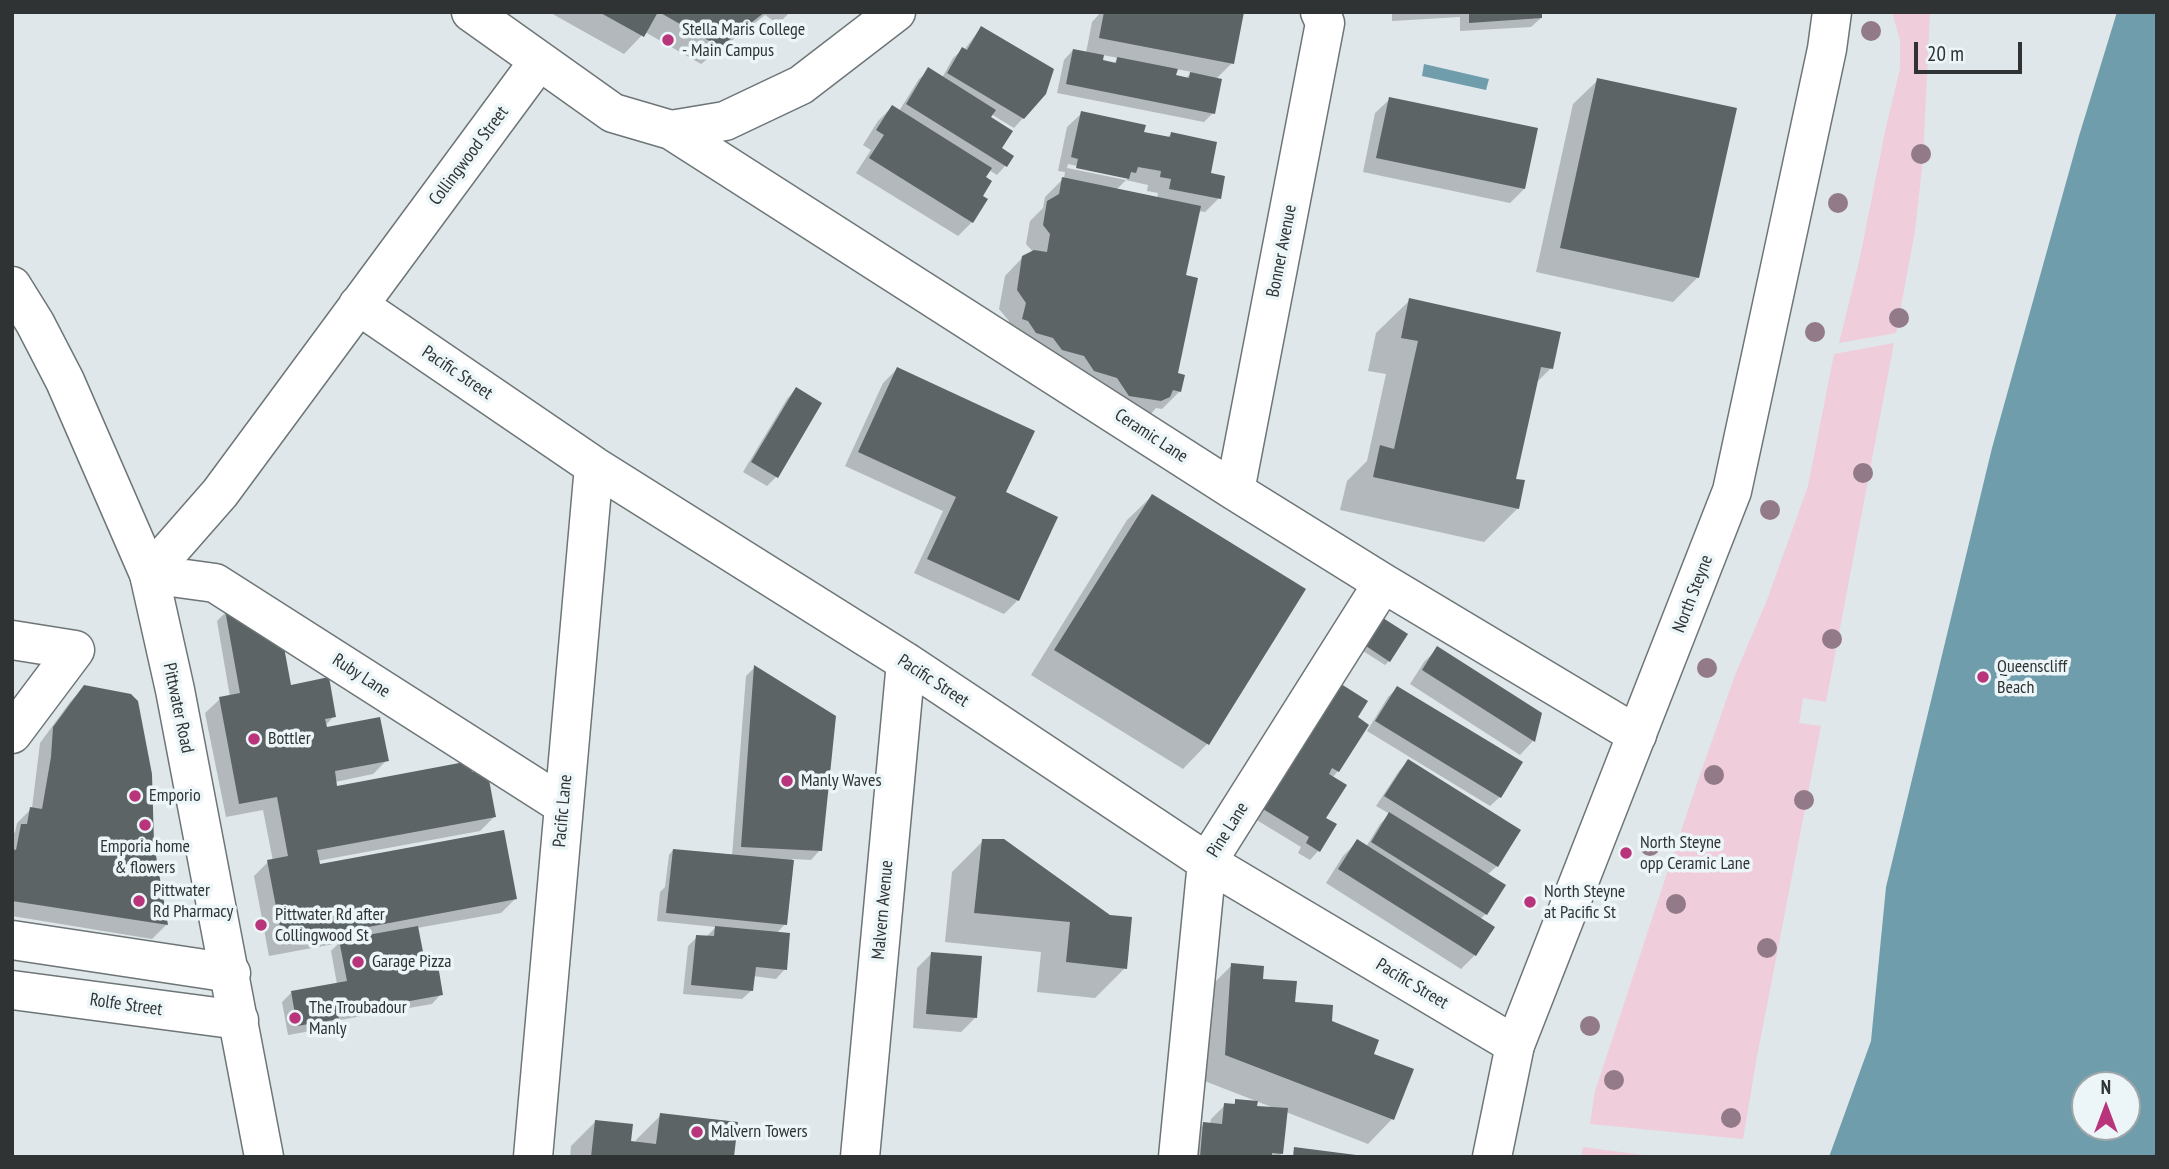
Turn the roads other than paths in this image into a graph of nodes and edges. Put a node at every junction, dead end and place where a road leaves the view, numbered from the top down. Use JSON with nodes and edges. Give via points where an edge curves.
{"nodes":[{"id":1,"x":471,"y":12,"type":"edge"},
{"id":2,"x":896,"y":12,"type":"edge"},
{"id":3,"x":1320,"y":12,"type":"edge"},
{"id":4,"x":1832,"y":12,"type":"edge"},
{"id":5,"x":539,"y":61,"type":"junction"},
{"id":6,"x":671,"y":130,"type":"junction"},
{"id":7,"x":12,"y":286,"type":"edge"},
{"id":8,"x":359,"y":305,"type":"junction"},
{"id":9,"x":594,"y":466,"type":"junction"},
{"id":10,"x":1236,"y":491,"type":"junction"},
{"id":11,"x":149,"y":574,"type":"junction"},
{"id":12,"x":1383,"y":583,"type":"junction"},
{"id":13,"x":12,"y":640,"type":"edge"},
{"id":14,"x":906,"y":662,"type":"junction"},
{"id":15,"x":12,"y":734,"type":"edge"},
{"id":16,"x":1637,"y":735,"type":"junction"},
{"id":17,"x":564,"y":805,"type":"junction"},
{"id":18,"x":1207,"y":862,"type":"junction"},
{"id":19,"x":12,"y":940,"type":"edge"},
{"id":20,"x":231,"y":972,"type":"junction"},
{"id":21,"x":12,"y":990,"type":"edge"},
{"id":22,"x":239,"y":1020,"type":"junction"},
{"id":23,"x":1515,"y":1045,"type":"junction"},
{"id":24,"x":264,"y":1157,"type":"edge"},
{"id":25,"x":533,"y":1157,"type":"edge"},
{"id":26,"x":860,"y":1157,"type":"edge"},
{"id":27,"x":1178,"y":1157,"type":"edge"},
{"id":28,"x":1492,"y":1157,"type":"edge"}],
"edges":[{"from":1,"to":5,"type":"street"},
{"from":2,"to":6,"type":"street","via":[[801,85],[725,121]]},
{"from":3,"to":10,"type":"street","name":"Bonner Avenue","via":[[1325,23]]},
{"from":4,"to":16,"type":"street","name":"North Steyne","via":[[1732,491]]},
{"from":5,"to":6,"type":"street","via":[[613,113]]},
{"from":5,"to":8,"type":"street","name":"Collingwood Street"},
{"from":6,"to":10,"type":"street","name":"Ceramic Lane"},
{"from":7,"to":11,"type":"street","name":"Pittwater Road","via":[[65,381]]},
{"from":8,"to":9,"type":"street","name":"Pacific Street"},
{"from":8,"to":11,"type":"street","name":"Collingwood Street","via":[[220,493]]},
{"from":9,"to":14,"type":"street","name":"Pacific Street"},
{"from":9,"to":17,"type":"street","name":"Pacific Lane"},
{"from":10,"to":12,"type":"street","name":"Ceramic Lane"},
{"from":11,"to":17,"type":"street","name":"Ruby Lane","via":[[215,583]]},
{"from":11,"to":20,"type":"street","name":"Pittwater Road"},
{"from":12,"to":16,"type":"street","name":"Ceramic Lane"},
{"from":12,"to":18,"type":"street","name":"Pine Lane"},
{"from":13,"to":15,"type":"street","via":[[75,650]]},
{"from":14,"to":18,"type":"street","name":"Pacific Street"},
{"from":14,"to":26,"type":"street","name":"Malvern Avenue"},
{"from":16,"to":23,"type":"street","name":"North Steyne"},
{"from":17,"to":25,"type":"street","name":"Pacific Lane"},
{"from":18,"to":23,"type":"street","name":"Pacific Street"},
{"from":18,"to":27,"type":"street","name":"Pine Lane"},
{"from":19,"to":20,"type":"street"},
{"from":20,"to":22,"type":"street","name":"Pittwater Road"},
{"from":21,"to":22,"type":"street","name":"Rolfe Street"},
{"from":22,"to":24,"type":"street","name":"Pittwater Road"},
{"from":23,"to":28,"type":"street","name":"North Steyne"}]}
